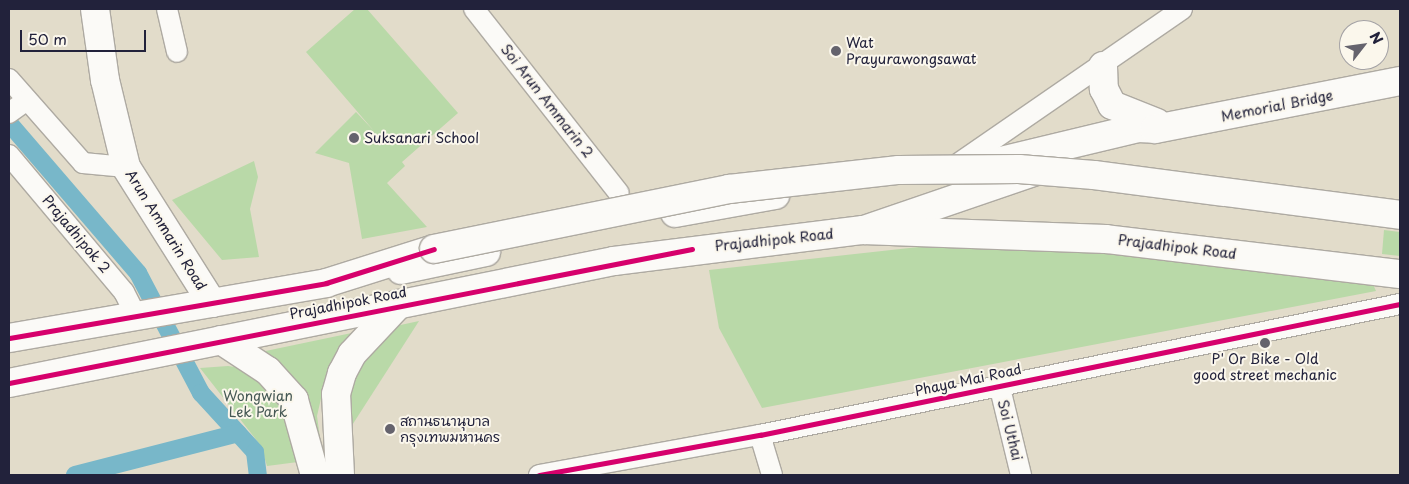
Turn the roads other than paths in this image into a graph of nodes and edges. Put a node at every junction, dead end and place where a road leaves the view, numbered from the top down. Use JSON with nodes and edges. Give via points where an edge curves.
{"nodes":[{"id":1,"x":94,"y":9,"type":"edge"},
{"id":2,"x":167,"y":9,"type":"edge"},
{"id":3,"x":474,"y":9,"type":"edge"},
{"id":4,"x":1179,"y":10,"type":"edge"},
{"id":5,"x":177,"y":52,"type":"dead end"},
{"id":6,"x":1103,"y":66,"type":"junction"},
{"id":7,"x":9,"y":79,"type":"edge"},
{"id":8,"x":1400,"y":82,"type":"edge"},
{"id":9,"x":17,"y":107,"type":"edge"},
{"id":10,"x":1161,"y":128,"type":"junction"},
{"id":11,"x":9,"y":155,"type":"edge"},
{"id":12,"x":126,"y":167,"type":"junction"},
{"id":13,"x":942,"y":175,"type":"junction"},
{"id":14,"x":619,"y":193,"type":"dead end"},
{"id":15,"x":1400,"y":215,"type":"edge"},
{"id":16,"x":863,"y":230,"type":"junction"},
{"id":17,"x":1400,"y":274,"type":"edge"},
{"id":18,"x":326,"y":283,"type":"junction"},
{"id":19,"x":212,"y":303,"type":"junction"},
{"id":20,"x":399,"y":304,"type":"junction"},
{"id":21,"x":1400,"y":304,"type":"edge"},
{"id":22,"x":143,"y":316,"type":"junction"},
{"id":23,"x":9,"y":338,"type":"edge"},
{"id":24,"x":211,"y":342,"type":"junction"},
{"id":25,"x":9,"y":382,"type":"edge"},
{"id":26,"x":999,"y":384,"type":"junction"},
{"id":27,"x":760,"y":435,"type":"junction"},
{"id":28,"x":314,"y":475,"type":"edge"},
{"id":29,"x":340,"y":475,"type":"edge"},
{"id":30,"x":539,"y":475,"type":"edge"},
{"id":31,"x":772,"y":475,"type":"edge"},
{"id":32,"x":1021,"y":475,"type":"edge"}],
"edges":[{"from":1,"to":12,"type":"main road","name":"Arun Ammarin Road","via":[[105,80]]},
{"from":2,"to":5,"type":"street"},
{"from":3,"to":14,"type":"street","name":"Soi Arun Ammarin 2"},
{"from":4,"to":6,"type":"street"},
{"from":6,"to":10,"type":"main road","via":[[1104,89],[1112,105]]},
{"from":6,"to":13,"type":"street"},
{"from":7,"to":9,"type":"street"},
{"from":8,"to":10,"type":"main road","name":"Memorial Bridge"},
{"from":9,"to":12,"type":"street","via":[[84,163]]},
{"from":10,"to":13,"type":"main road","name":"Prajadhipok Road","via":[[1138,128]]},
{"from":10,"to":16,"type":"main road","name":"Prajadhipok Road","via":[[1141,138]]},
{"from":11,"to":22,"type":"street","name":"Prajadhipok 2"},
{"from":12,"to":19,"type":"main road","name":"Arun Ammarin Road"},
{"from":13,"to":18,"type":"main road","name":"Prajadhipok Road","via":[[786,193]]},
{"from":15,"to":18,"type":"main road","name":"Prajadhipok Road","bridge":true,"via":[[1094,175],[1019,169],[899,170],[729,189],[434,249]]},
{"from":16,"to":17,"type":"main road","name":"Prajadhipok Road","via":[[1106,238]]},
{"from":16,"to":20,"type":"main road","name":"Prajadhipok Road","via":[[614,261]]},
{"from":18,"to":19,"type":"main road","name":"Prajadhipok Road"},
{"from":19,"to":22,"type":"main road","name":"Prajadhipok Road"},
{"from":20,"to":24,"type":"main road","name":"Prajadhipok Road"},
{"from":20,"to":29,"type":"main road","via":[[352,354],[342,372],[336,394]]},
{"from":21,"to":26,"type":"street","name":"Phaya Mai Road"},
{"from":22,"to":23,"type":"main road","name":"Prajadhipok Road"},
{"from":24,"to":25,"type":"main road","name":"Prajadhipok Road"},
{"from":24,"to":28,"type":"main road","via":[[268,371],[294,400]]},
{"from":26,"to":27,"type":"street","name":"Phaya Mai Road"},
{"from":26,"to":32,"type":"street","name":"Soi Uthai"},
{"from":27,"to":30,"type":"street","name":"Phaya Mai Road"},
{"from":27,"to":31,"type":"street"}]}
